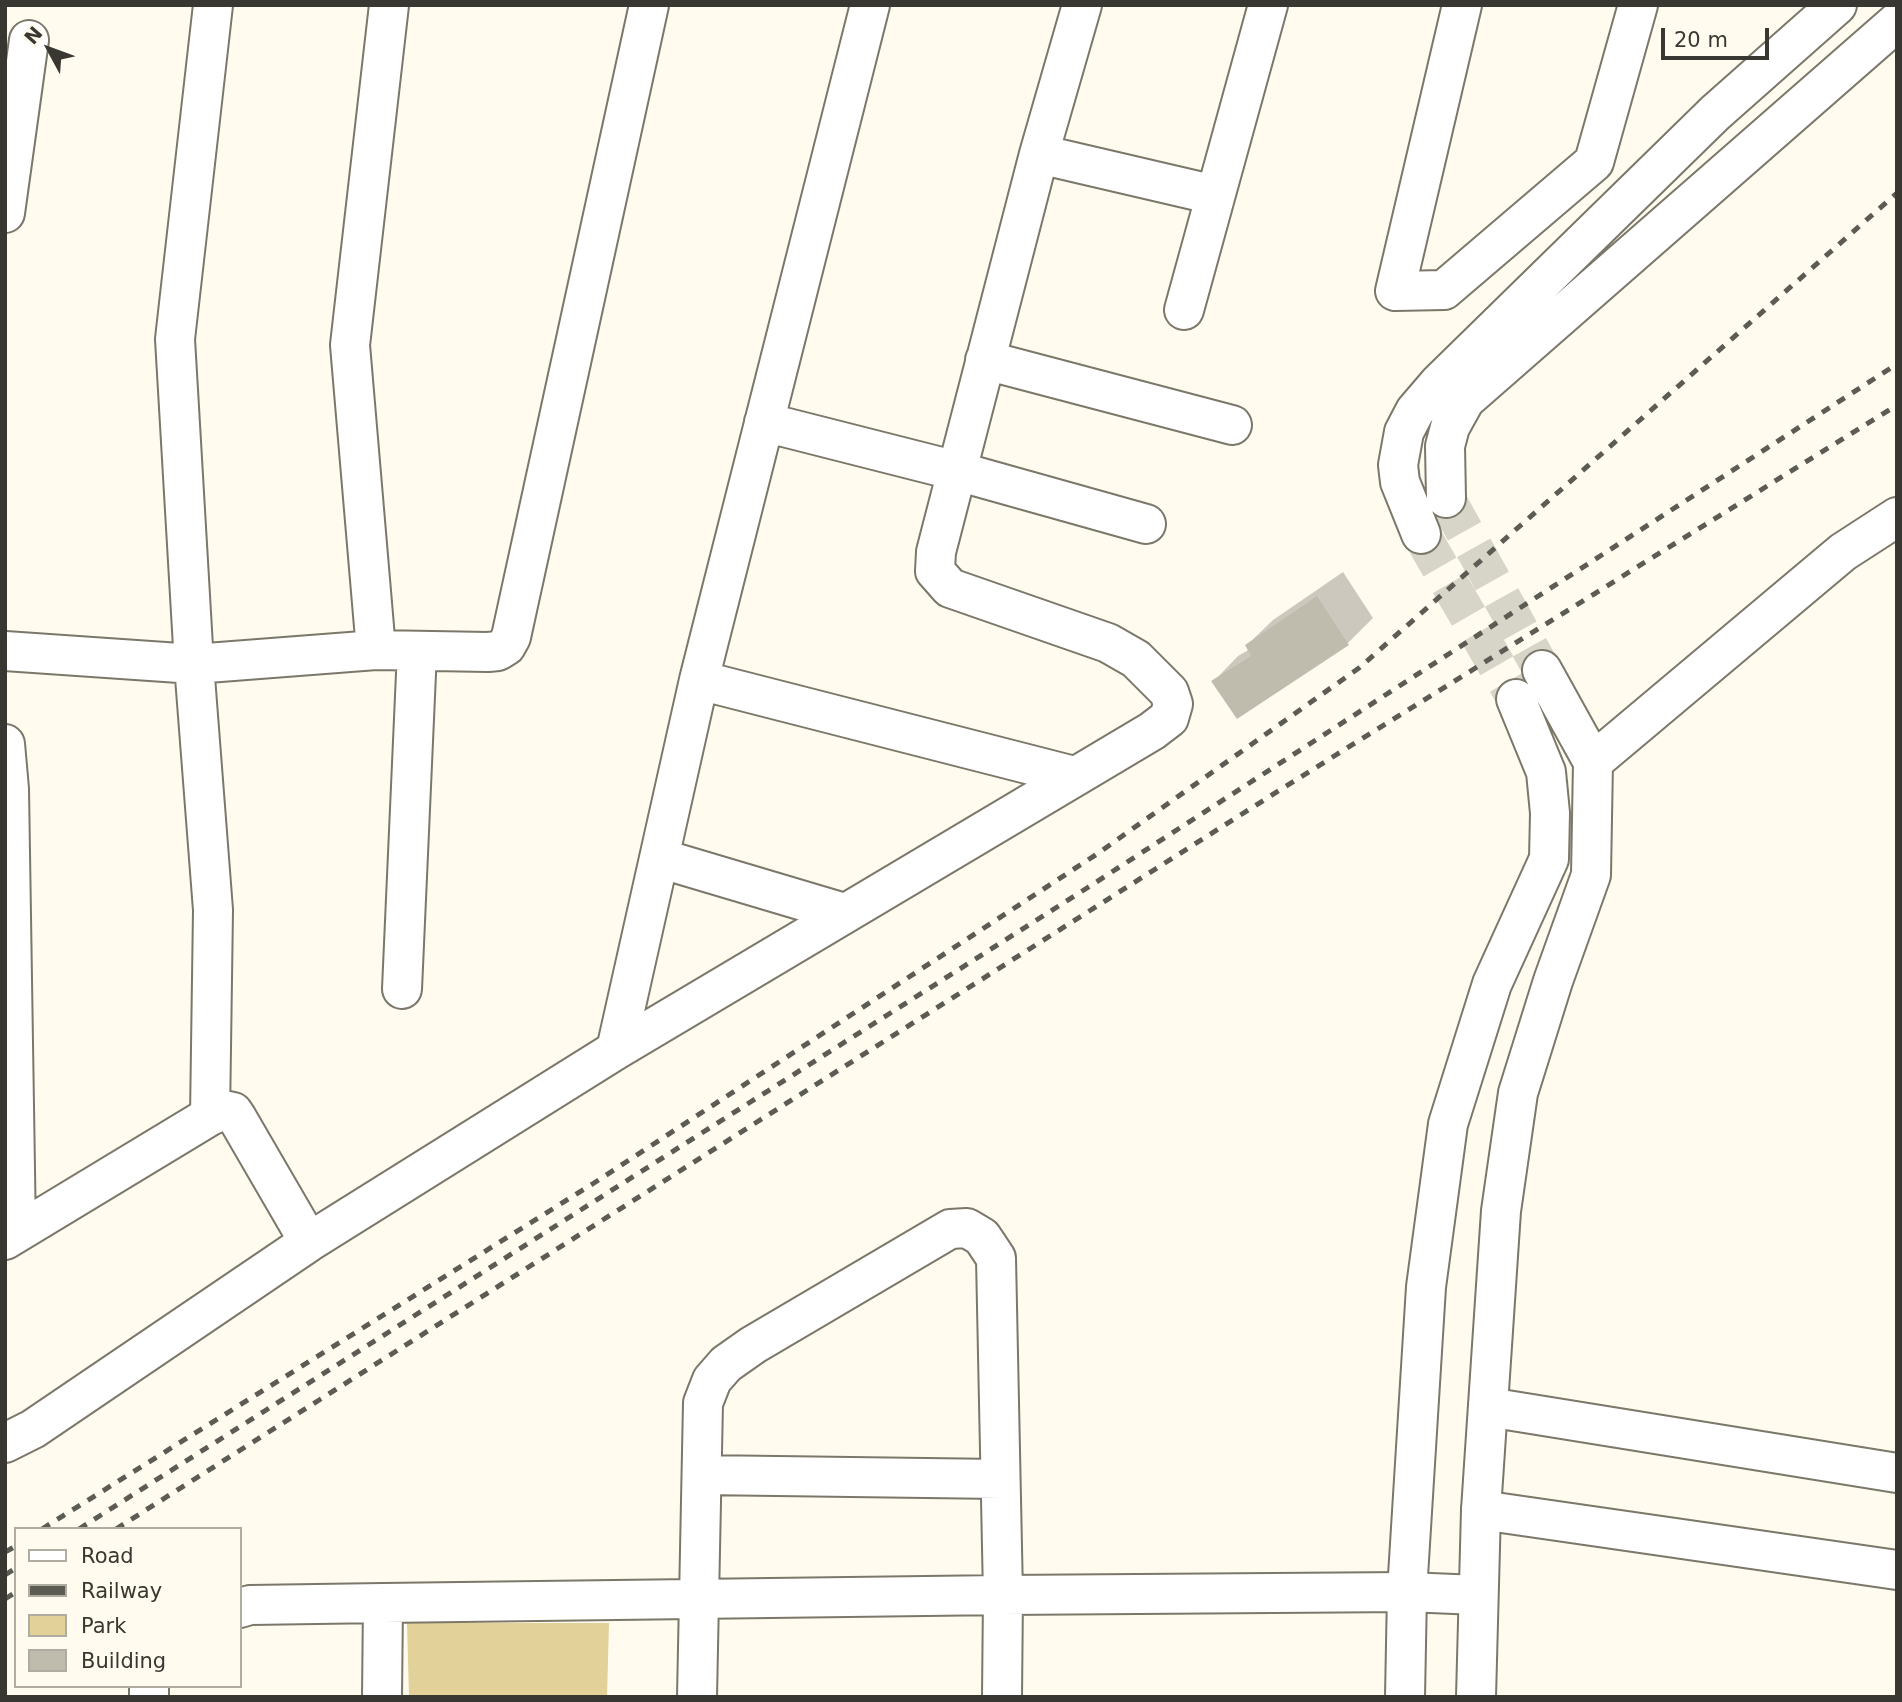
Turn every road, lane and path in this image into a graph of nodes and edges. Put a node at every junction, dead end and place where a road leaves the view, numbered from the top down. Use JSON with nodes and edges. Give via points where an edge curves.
{"nodes":[{"id":1,"x":213,"y":5,"type":"edge"},
{"id":2,"x":389,"y":5,"type":"edge"},
{"id":3,"x":649,"y":5,"type":"edge"},
{"id":4,"x":870,"y":5,"type":"edge"},
{"id":5,"x":1082,"y":5,"type":"edge"},
{"id":6,"x":1268,"y":5,"type":"edge"},
{"id":7,"x":1462,"y":5,"type":"edge"},
{"id":8,"x":1638,"y":5,"type":"edge"},
{"id":9,"x":1837,"y":5,"type":"edge"},
{"id":10,"x":1897,"y":22,"type":"edge"},
{"id":11,"x":29,"y":40,"type":"dead end"},
{"id":12,"x":1039,"y":154,"type":"junction"},
{"id":13,"x":1215,"y":195,"type":"junction"},
{"id":14,"x":5,"y":213,"type":"edge"},
{"id":15,"x":1185,"y":310,"type":"dead end"},
{"id":16,"x":985,"y":360,"type":"junction"},
{"id":17,"x":764,"y":422,"type":"junction"},
{"id":18,"x":1232,"y":425,"type":"dead end"},
{"id":19,"x":957,"y":471,"type":"junction"},
{"id":20,"x":1446,"y":498,"type":"tunnel mouth"},
{"id":21,"x":1897,"y":517,"type":"edge"},
{"id":22,"x":1146,"y":524,"type":"dead end"},
{"id":23,"x":1422,"y":534,"type":"tunnel mouth"},
{"id":24,"x":376,"y":650,"type":"junction"},
{"id":25,"x":5,"y":651,"type":"edge"},
{"id":26,"x":417,"y":651,"type":"junction"},
{"id":27,"x":194,"y":664,"type":"junction"},
{"id":28,"x":1542,"y":670,"type":"tunnel mouth"},
{"id":29,"x":699,"y":680,"type":"junction"},
{"id":30,"x":1516,"y":699,"type":"tunnel mouth"},
{"id":31,"x":5,"y":744,"type":"edge"},
{"id":32,"x":1593,"y":762,"type":"junction"},
{"id":33,"x":1074,"y":776,"type":"junction"},
{"id":34,"x":659,"y":858,"type":"junction"},
{"id":35,"x":844,"y":913,"type":"junction"},
{"id":36,"x":402,"y":989,"type":"dead end"},
{"id":37,"x":616,"y":1050,"type":"junction"},
{"id":38,"x":210,"y":1116,"type":"junction"},
{"id":39,"x":11,"y":1236,"type":"edge"},
{"id":40,"x":309,"y":1242,"type":"junction"},
{"id":41,"x":1488,"y":1407,"type":"junction"},
{"id":42,"x":5,"y":1443,"type":"edge"},
{"id":43,"x":1897,"y":1473,"type":"edge"},
{"id":44,"x":702,"y":1475,"type":"junction"},
{"id":45,"x":1000,"y":1479,"type":"junction"},
{"id":46,"x":1481,"y":1510,"type":"junction"},
{"id":47,"x":1897,"y":1570,"type":"edge"},
{"id":48,"x":1407,"y":1592,"type":"junction"},
{"id":49,"x":1003,"y":1595,"type":"junction"},
{"id":50,"x":1478,"y":1595,"type":"junction"},
{"id":51,"x":700,"y":1599,"type":"junction"},
{"id":52,"x":383,"y":1603,"type":"junction"},
{"id":53,"x":242,"y":1607,"type":"edge"},
{"id":54,"x":382,"y":1697,"type":"edge"},
{"id":55,"x":696,"y":1697,"type":"edge"},
{"id":56,"x":1002,"y":1697,"type":"edge"},
{"id":57,"x":1405,"y":1697,"type":"edge"},
{"id":58,"x":1476,"y":1697,"type":"edge"}],
"edges":[{"from":1,"to":27,"type":"street","via":[[175,339]]},
{"from":2,"to":24,"type":"street","via":[[350,345]]},
{"from":3,"to":26,"type":"street","via":[[511,637],[506,646],[488,652]]},
{"from":4,"to":17,"type":"street"},
{"from":5,"to":12,"type":"street"},
{"from":6,"to":13,"type":"street"},
{"from":7,"to":8,"type":"street","via":[[1395,291],[1444,290],[1594,162]]},
{"from":9,"to":23,"type":"street","via":[[1715,113],[1415,411],[1404,432],[1398,466]]},
{"from":10,"to":20,"type":"street","via":[[1465,400],[1445,446]]},
{"from":11,"to":14,"type":"street"},
{"from":12,"to":13,"type":"street"},
{"from":12,"to":16,"type":"street"},
{"from":13,"to":15,"type":"street"},
{"from":16,"to":18,"type":"street"},
{"from":16,"to":19,"type":"street"},
{"from":17,"to":19,"type":"street"},
{"from":17,"to":29,"type":"street"},
{"from":19,"to":22,"type":"street"},
{"from":19,"to":33,"type":"street","via":[[936,552],[935,571],[941,579],[963,593],[1108,643],[1136,659],[1169,692],[1173,704],[1169,718]]},
{"from":21,"to":32,"type":"street","via":[[1843,552]]},
{"from":24,"to":26,"type":"street"},
{"from":24,"to":27,"type":"street"},
{"from":25,"to":27,"type":"street"},
{"from":26,"to":36,"type":"street"},
{"from":27,"to":38,"type":"street","via":[[213,909]]},
{"from":28,"to":32,"type":"street"},
{"from":29,"to":33,"type":"street"},
{"from":29,"to":34,"type":"street"},
{"from":30,"to":48,"type":"street","via":[[1546,772],[1549,859],[1492,984],[1448,1124],[1426,1287]]},
{"from":31,"to":39,"type":"street"},
{"from":32,"to":41,"type":"street","via":[[1591,874],[1518,1093],[1501,1211]]},
{"from":33,"to":35,"type":"street"},
{"from":34,"to":35,"type":"street"},
{"from":34,"to":37,"type":"street"},
{"from":35,"to":37,"type":"street"},
{"from":37,"to":40,"type":"street"},
{"from":38,"to":39,"type":"street"},
{"from":38,"to":40,"type":"street","via":[[224,1110],[233,1112]]},
{"from":40,"to":42,"type":"street","via":[[33,1429]]},
{"from":41,"to":43,"type":"street"},
{"from":41,"to":46,"type":"street"},
{"from":44,"to":45,"type":"street"},
{"from":44,"to":45,"type":"street","via":[[703,1403],[712,1380],[726,1364],[950,1229],[967,1228],[982,1237],[996,1258]]},
{"from":44,"to":51,"type":"street"},
{"from":45,"to":49,"type":"street"},
{"from":46,"to":47,"type":"street"},
{"from":46,"to":50,"type":"street"},
{"from":48,"to":49,"type":"street"},
{"from":48,"to":50,"type":"street"},
{"from":48,"to":57,"type":"street"},
{"from":49,"to":51,"type":"street"},
{"from":49,"to":56,"type":"street"},
{"from":50,"to":58,"type":"street"},
{"from":51,"to":52,"type":"street"},
{"from":51,"to":55,"type":"street"},
{"from":52,"to":53,"type":"street"},
{"from":52,"to":54,"type":"street"}]}
